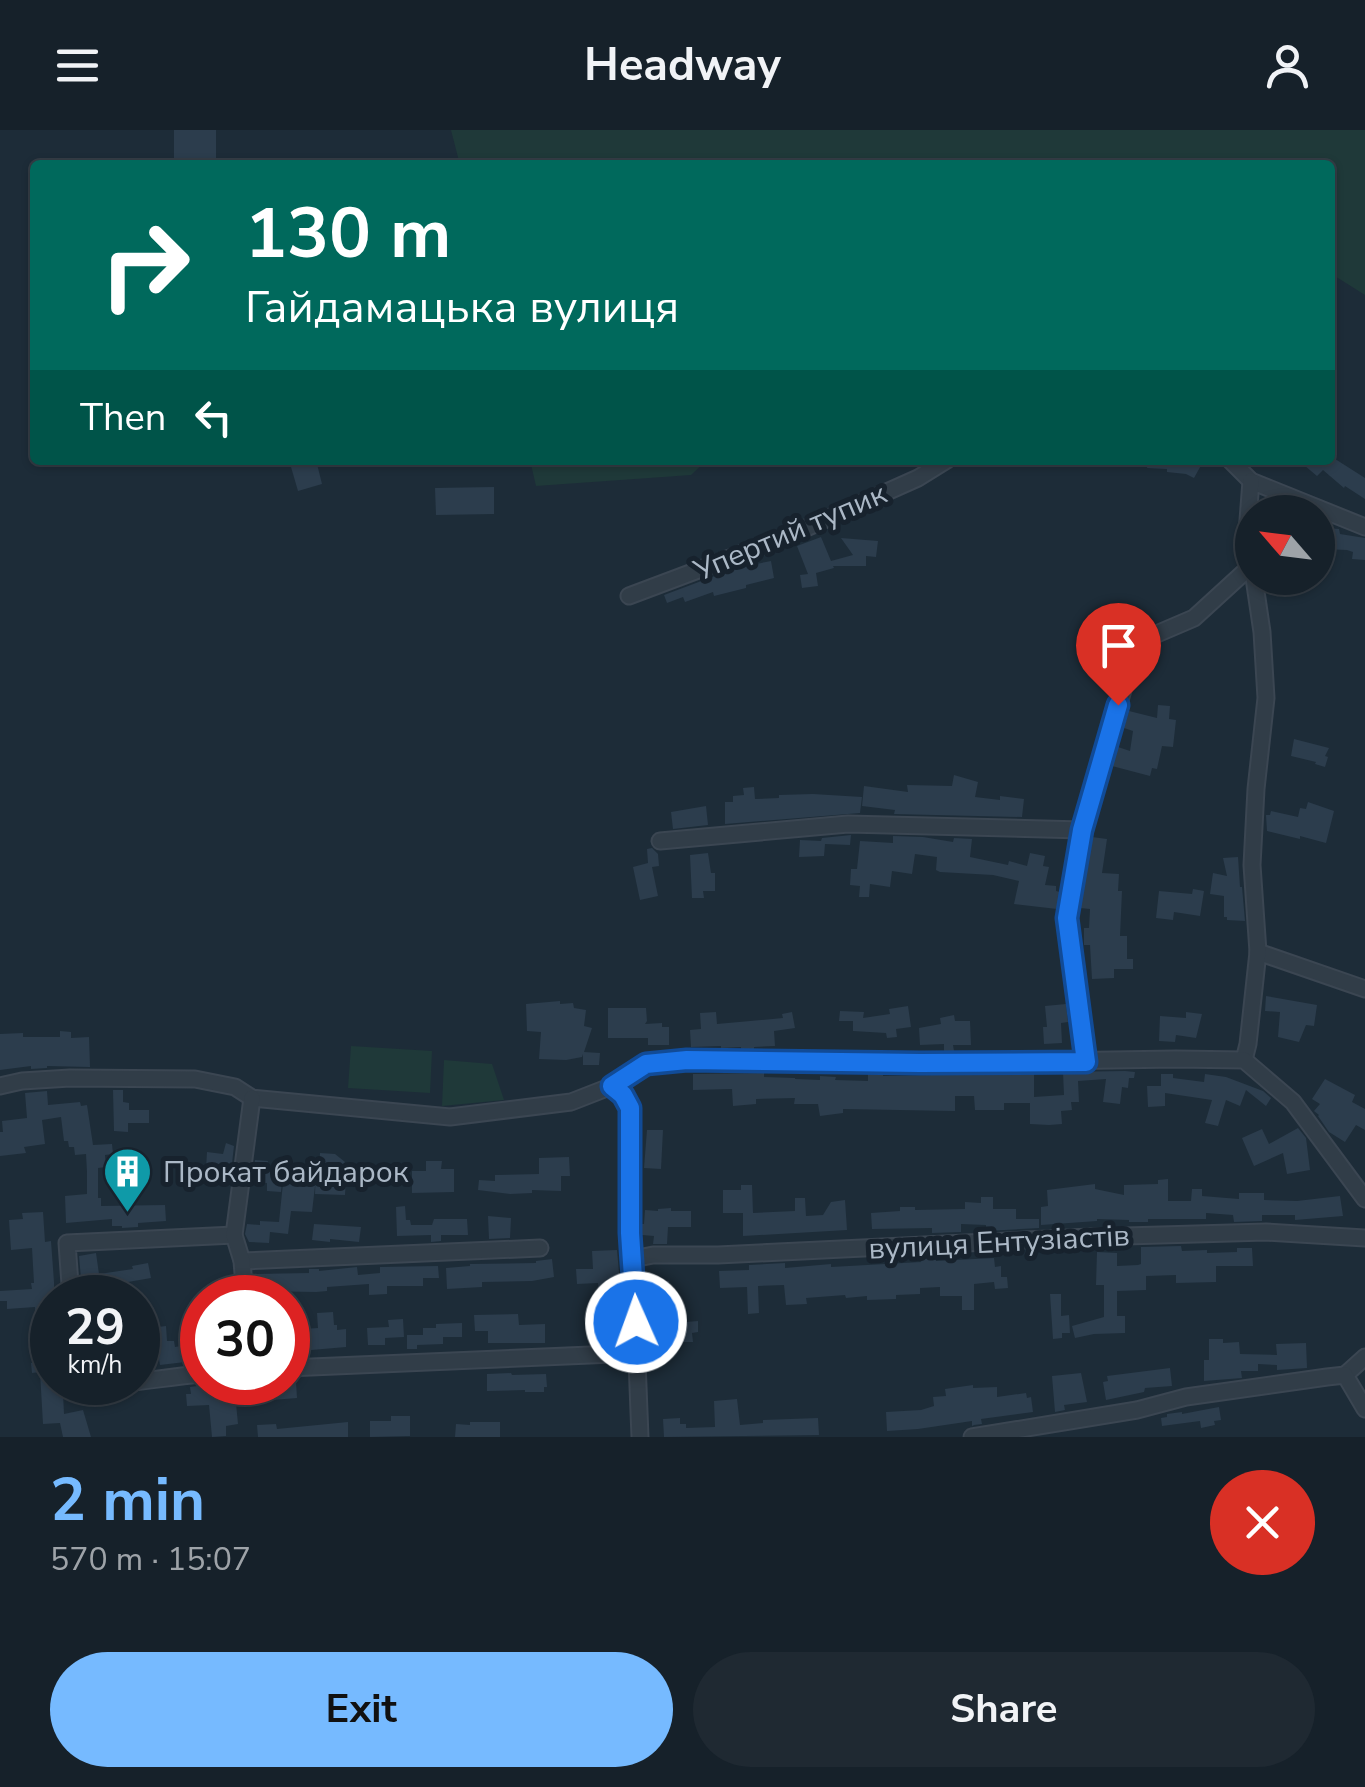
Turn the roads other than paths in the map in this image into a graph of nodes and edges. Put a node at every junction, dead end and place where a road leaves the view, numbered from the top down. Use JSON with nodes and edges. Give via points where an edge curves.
{"nodes":[{"id":1,"x":939,"y":465,"type":"edge"},
{"id":2,"x":1235,"y":465,"type":"edge"},
{"id":3,"x":1251,"y":481,"type":"junction"},
{"id":4,"x":1250,"y":495,"type":"edge"},
{"id":5,"x":1365,"y":527,"type":"edge"},
{"id":6,"x":1235,"y":581,"type":"edge"},
{"id":7,"x":1257,"y":595,"type":"edge"},
{"id":8,"x":629,"y":596,"type":"dead end"},
{"id":9,"x":1145,"y":639,"type":"dead end"},
{"id":10,"x":1128,"y":674,"type":"dead end"},
{"id":11,"x":1082,"y":830,"type":"junction"},
{"id":12,"x":660,"y":841,"type":"dead end"},
{"id":13,"x":1258,"y":952,"type":"junction"},
{"id":14,"x":1365,"y":990,"type":"edge"},
{"id":15,"x":1244,"y":1060,"type":"junction"},
{"id":16,"x":1086,"y":1062,"type":"junction"},
{"id":17,"x":0,"y":1086,"type":"edge"},
{"id":18,"x":612,"y":1086,"type":"junction"},
{"id":19,"x":252,"y":1098,"type":"junction"},
{"id":20,"x":1365,"y":1199,"type":"edge"},
{"id":21,"x":234,"y":1234,"type":"junction"},
{"id":22,"x":1365,"y":1238,"type":"edge"},
{"id":23,"x":540,"y":1248,"type":"dead end"},
{"id":24,"x":633,"y":1259,"type":"junction"},
{"id":25,"x":242,"y":1261,"type":"junction"},
{"id":26,"x":69,"y":1275,"type":"edge"},
{"id":27,"x":243,"y":1275,"type":"edge"},
{"id":28,"x":636,"y":1353,"type":"junction"},
{"id":29,"x":1365,"y":1357,"type":"edge"},
{"id":30,"x":310,"y":1367,"type":"edge"},
{"id":31,"x":1346,"y":1375,"type":"junction"},
{"id":32,"x":1365,"y":1410,"type":"edge"},
{"id":33,"x":640,"y":1437,"type":"edge"},
{"id":34,"x":972,"y":1437,"type":"edge"}],
"edges":[{"from":1,"to":8,"type":"street","name":"Упертий тупик","via":[[786,537]]},
{"from":2,"to":3,"type":"street"},
{"from":3,"to":4,"type":"street"},
{"from":3,"to":5,"type":"street"},
{"from":6,"to":9,"type":"street","via":[[1194,618]]},
{"from":7,"to":13,"type":"street","via":[[1266,698],[1252,865]]},
{"from":10,"to":11,"type":"street"},
{"from":11,"to":12,"type":"street","via":[[848,824]]},
{"from":11,"to":16,"type":"street","via":[[1067,918]]},
{"from":13,"to":14,"type":"street"},
{"from":13,"to":15,"type":"street"},
{"from":15,"to":16,"type":"street"},
{"from":15,"to":20,"type":"street","via":[[1293,1102]]},
{"from":16,"to":18,"type":"street","via":[[687,1060],[646,1064]]},
{"from":17,"to":19,"type":"street","via":[[70,1078],[195,1079],[236,1087]]},
{"from":18,"to":19,"type":"street","via":[[571,1102],[450,1117]]},
{"from":18,"to":24,"type":"street","via":[[630,1108]]},
{"from":19,"to":21,"type":"street"},
{"from":21,"to":25,"type":"street"},
{"from":21,"to":26,"type":"street","via":[[67,1242]]},
{"from":22,"to":24,"type":"street","name":"вулиця Ентузіастів","via":[[1246,1232]]},
{"from":23,"to":25,"type":"street"},
{"from":24,"to":28,"type":"street"},
{"from":25,"to":27,"type":"street"},
{"from":28,"to":30,"type":"street"},
{"from":28,"to":33,"type":"street"},
{"from":29,"to":31,"type":"street"},
{"from":31,"to":32,"type":"street"},
{"from":31,"to":34,"type":"street"}]}
